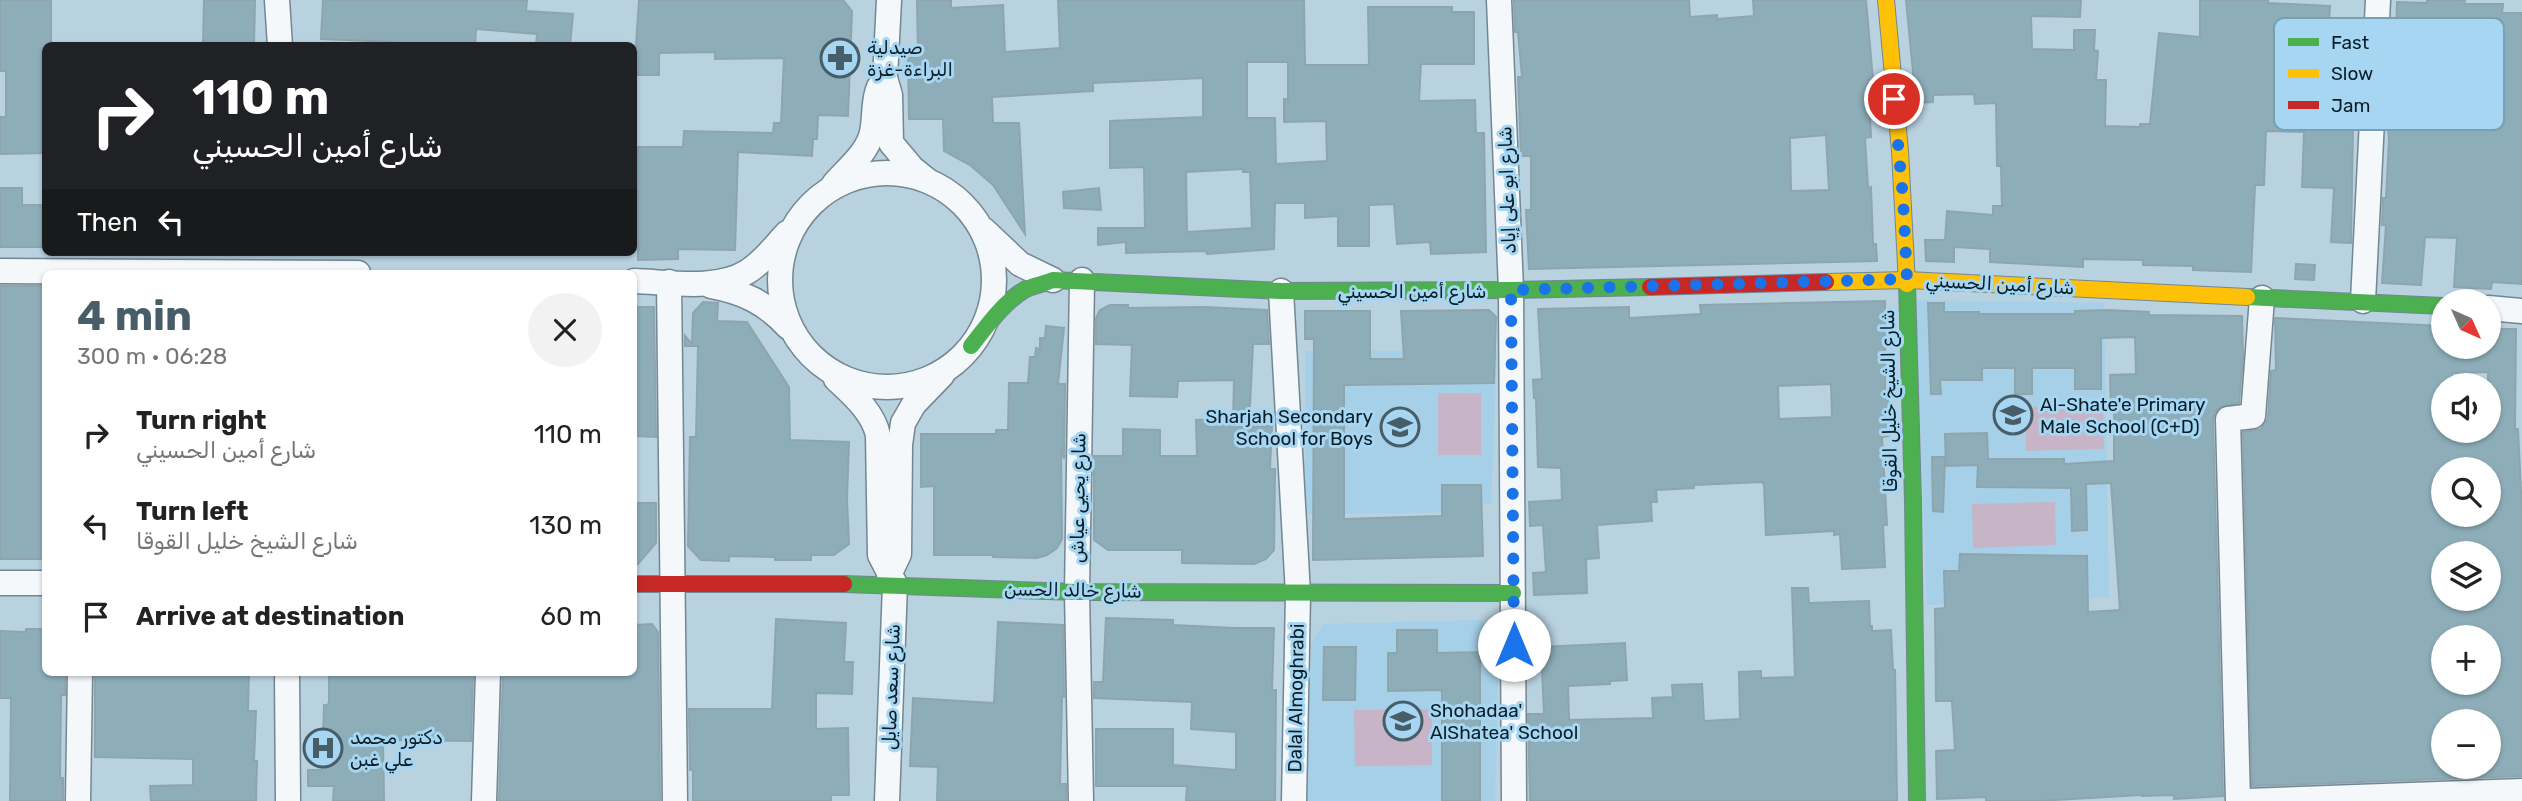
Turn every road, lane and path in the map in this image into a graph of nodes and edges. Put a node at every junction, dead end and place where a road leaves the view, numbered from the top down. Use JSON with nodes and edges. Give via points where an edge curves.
{"nodes":[{"id":1,"x":277,"y":0,"type":"edge"},
{"id":2,"x":889,"y":0,"type":"edge"},
{"id":3,"x":1499,"y":0,"type":"edge"},
{"id":4,"x":1886,"y":0,"type":"edge"},
{"id":5,"x":2378,"y":0,"type":"edge"},
{"id":6,"x":2377,"y":18,"type":"edge"},
{"id":7,"x":279,"y":42,"type":"edge"},
{"id":8,"x":885,"y":78,"type":"junction"},
{"id":9,"x":2372,"y":130,"type":"edge"},
{"id":10,"x":932,"y":183,"type":"junction"},
{"id":11,"x":827,"y":192,"type":"junction"},
{"id":12,"x":971,"y":214,"type":"junction"},
{"id":13,"x":799,"y":220,"type":"junction"},
{"id":14,"x":291,"y":265,"type":"edge"},
{"id":15,"x":144,"y":270,"type":"edge"},
{"id":16,"x":333,"y":270,"type":"edge"},
{"id":17,"x":0,"y":271,"type":"edge"},
{"id":18,"x":42,"y":271,"type":"edge"},
{"id":19,"x":1907,"y":279,"type":"junction"},
{"id":20,"x":1053,"y":280,"type":"junction"},
{"id":21,"x":1082,"y":280,"type":"junction"},
{"id":22,"x":637,"y":281,"type":"edge"},
{"id":23,"x":669,"y":282,"type":"junction"},
{"id":24,"x":700,"y":283,"type":"junction"},
{"id":25,"x":1511,"y":290,"type":"junction"},
{"id":26,"x":1281,"y":291,"type":"junction"},
{"id":27,"x":2262,"y":298,"type":"junction"},
{"id":28,"x":2364,"y":301,"type":"junction"},
{"id":29,"x":2431,"y":305,"type":"edge"},
{"id":30,"x":2501,"y":310,"type":"edge"},
{"id":31,"x":2522,"y":311,"type":"edge"},
{"id":32,"x":794,"y":333,"type":"junction"},
{"id":33,"x":971,"y":345,"type":"junction"},
{"id":34,"x":952,"y":364,"type":"junction"},
{"id":35,"x":821,"y":365,"type":"junction"},
{"id":36,"x":892,"y":580,"type":"junction"},
{"id":37,"x":0,"y":583,"type":"edge"},
{"id":38,"x":42,"y":583,"type":"edge"},
{"id":39,"x":637,"y":584,"type":"edge"},
{"id":40,"x":674,"y":584,"type":"junction"},
{"id":41,"x":1077,"y":592,"type":"junction"},
{"id":42,"x":1513,"y":593,"type":"junction"},
{"id":43,"x":1298,"y":594,"type":"junction"},
{"id":44,"x":80,"y":676,"type":"edge"},
{"id":45,"x":287,"y":676,"type":"edge"},
{"id":46,"x":488,"y":676,"type":"edge"},
{"id":47,"x":2522,"y":791,"type":"edge"},
{"id":48,"x":78,"y":801,"type":"edge"},
{"id":49,"x":288,"y":801,"type":"edge"},
{"id":50,"x":484,"y":801,"type":"edge"},
{"id":51,"x":675,"y":801,"type":"edge"},
{"id":52,"x":887,"y":801,"type":"edge"},
{"id":53,"x":1082,"y":801,"type":"edge"},
{"id":54,"x":1294,"y":801,"type":"edge"},
{"id":55,"x":1514,"y":801,"type":"edge"},
{"id":56,"x":1917,"y":801,"type":"edge"},
{"id":57,"x":2238,"y":801,"type":"edge"},
{"id":58,"x":2247,"y":801,"type":"edge"}],
"edges":[{"from":1,"to":7,"type":"street"},
{"from":2,"to":8,"type":"street"},
{"from":3,"to":25,"type":"street","name":"شارع ابو على إياد"},
{"from":4,"to":19,"type":"street","name":"شارع الشيخ خليل القوقا"},
{"from":5,"to":6,"type":"street"},
{"from":8,"to":10,"type":"street","via":[[891,143]]},
{"from":8,"to":11,"type":"street","via":[[877,91],[868,142]]},
{"from":9,"to":28,"type":"street"},
{"from":10,"to":11,"type":"street","via":[[880,173],[851,179]]},
{"from":10,"to":12,"type":"street"},
{"from":11,"to":13,"type":"street"},
{"from":12,"to":20,"type":"street","name":"شارع أمين الحسيني","via":[[1010,257]]},
{"from":12,"to":33,"type":"street","via":[[988,246],[995,276],[987,315]]},
{"from":13,"to":24,"type":"street","via":[[744,274]]},
{"from":13,"to":32,"type":"street","via":[[786,245],[780,274],[783,306]]},
{"from":14,"to":15,"type":"street"},
{"from":14,"to":16,"type":"street"},
{"from":17,"to":18,"type":"street"},
{"from":19,"to":25,"type":"street","name":"شارع أمين الحسيني"},
{"from":19,"to":27,"type":"street","name":"شارع أمين الحسيني"},
{"from":19,"to":56,"type":"street","name":"شارع الشيخ خليل القوقا"},
{"from":20,"to":21,"type":"street","name":"شارع أمين الحسيني"},
{"from":20,"to":33,"type":"street","name":"شارع أمين الحسيني","via":[[1020,294]]},
{"from":21,"to":26,"type":"street","name":"شارع أمين الحسيني"},
{"from":21,"to":41,"type":"street","name":"شارع يحيى عياش"},
{"from":22,"to":23,"type":"street"},
{"from":23,"to":24,"type":"street"},
{"from":23,"to":40,"type":"street"},
{"from":24,"to":32,"type":"street","via":[[747,295],[767,306]]},
{"from":25,"to":26,"type":"street","name":"شارع أمين الحسيني"},
{"from":25,"to":42,"type":"street","name":"شارع ابو على إياد"},
{"from":26,"to":43,"type":"street","name":"Dalal Almoghrabi"},
{"from":27,"to":28,"type":"street","name":"شارع أمين الحسيني"},
{"from":27,"to":57,"type":"street","via":[[2253,416],[2228,418]]},
{"from":28,"to":29,"type":"street","name":"شارع أمين الحسيني"},
{"from":30,"to":31,"type":"street"},
{"from":32,"to":35,"type":"street"},
{"from":33,"to":34,"type":"street"},
{"from":34,"to":35,"type":"street","via":[[929,379],[887,387],[852,382]]},
{"from":34,"to":36,"type":"street","name":"شارع سعد صايل","via":[[914,404],[903,423],[899,554]]},
{"from":35,"to":36,"type":"street","name":"شارع سعد صايل","via":[[862,404],[877,429],[880,555]]},
{"from":36,"to":40,"type":"street","name":"شارع خالد الحسن"},
{"from":36,"to":41,"type":"street","name":"شارع خالد الحسن"},
{"from":36,"to":52,"type":"street","name":"شارع سعد صايل"},
{"from":37,"to":38,"type":"street"},
{"from":39,"to":40,"type":"street","name":"شارع خالد الحسن"},
{"from":40,"to":51,"type":"street"},
{"from":41,"to":43,"type":"street","name":"شارع خالد الحسن"},
{"from":41,"to":53,"type":"street","name":"شارع يحيى عياش"},
{"from":42,"to":43,"type":"street","name":"شارع خالد الحسن"},
{"from":42,"to":55,"type":"street","name":"شارع ابو على إياد"},
{"from":43,"to":54,"type":"street","name":"Dalal Almoghrabi"},
{"from":44,"to":48,"type":"street"},
{"from":45,"to":49,"type":"street"},
{"from":46,"to":50,"type":"street"},
{"from":47,"to":58,"type":"street"}]}
